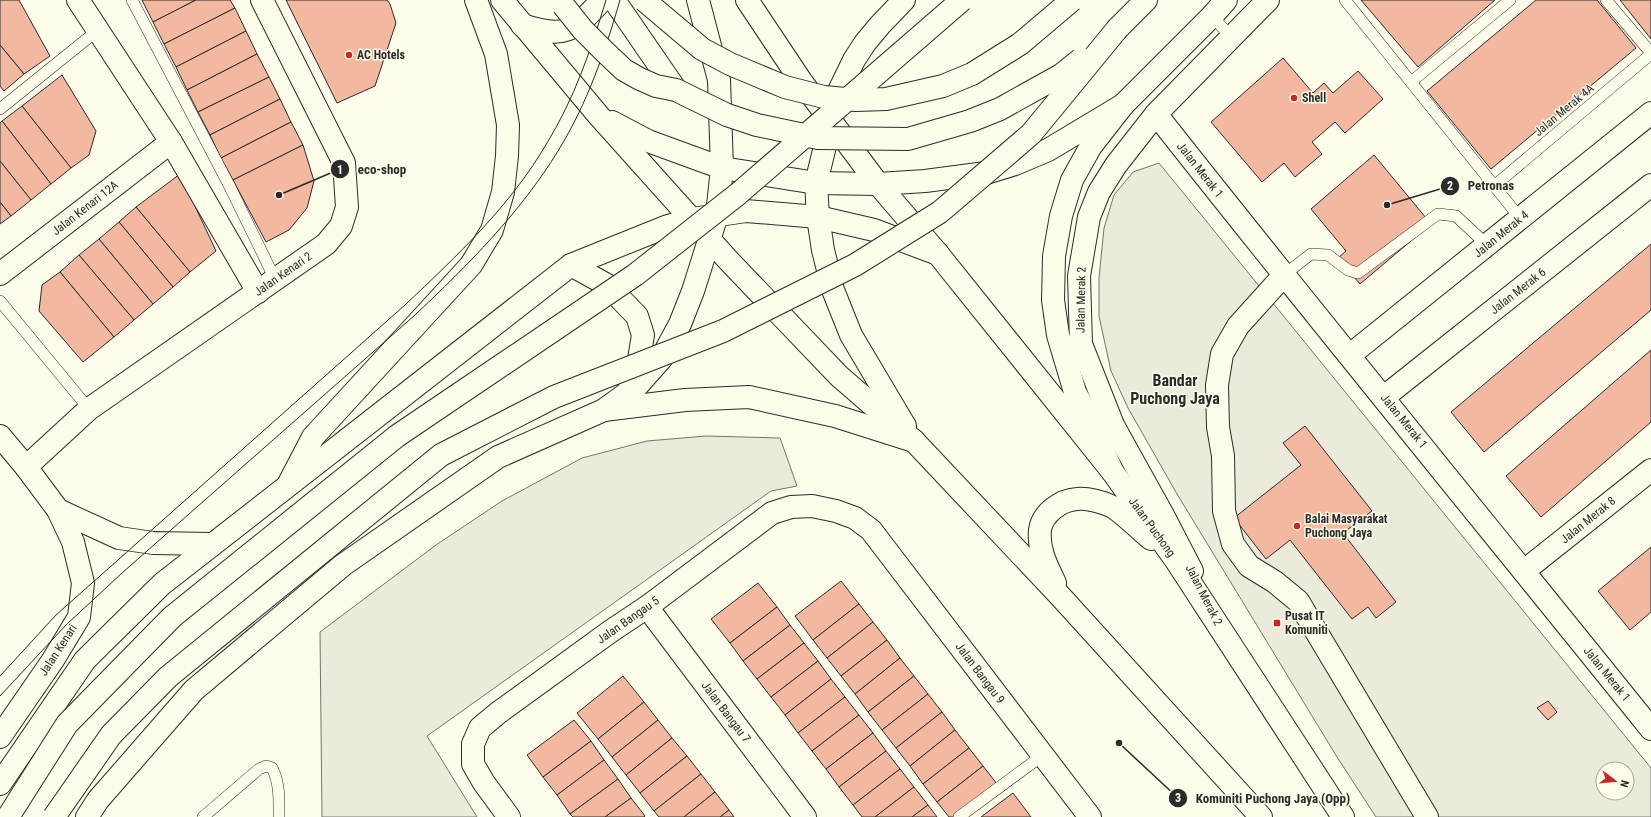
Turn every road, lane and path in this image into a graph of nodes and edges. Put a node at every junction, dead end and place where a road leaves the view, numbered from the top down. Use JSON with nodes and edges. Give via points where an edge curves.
{"nodes":[{"id":1,"x":78,"y":0,"type":"edge"},
{"id":2,"x":132,"y":0,"type":"edge"},
{"id":3,"x":262,"y":0,"type":"edge"},
{"id":4,"x":476,"y":0,"type":"edge"},
{"id":5,"x":502,"y":0,"type":"edge"},
{"id":6,"x":560,"y":0,"type":"edge"},
{"id":7,"x":602,"y":0,"type":"edge"},
{"id":8,"x":614,"y":0,"type":"edge"},
{"id":9,"x":644,"y":0,"type":"edge"},
{"id":10,"x":698,"y":0,"type":"edge"},
{"id":11,"x":747,"y":0,"type":"edge"},
{"id":12,"x":904,"y":0,"type":"edge"},
{"id":13,"x":962,"y":0,"type":"edge"},
{"id":14,"x":1072,"y":0,"type":"edge"},
{"id":15,"x":1146,"y":0,"type":"edge"},
{"id":16,"x":1226,"y":0,"type":"edge"},
{"id":17,"x":1268,"y":0,"type":"edge"},
{"id":18,"x":1345,"y":0,"type":"edge"},
{"id":19,"x":1510,"y":0,"type":"edge"},
{"id":20,"x":1606,"y":0,"type":"edge"},
{"id":21,"x":1212,"y":16,"type":"junction"},
{"id":22,"x":522,"y":25,"type":"junction"},
{"id":23,"x":1118,"y":28,"type":"junction"},
{"id":24,"x":98,"y":30,"type":"junction"},
{"id":25,"x":1231,"y":37,"type":"junction"},
{"id":26,"x":1651,"y":54,"type":"edge"},
{"id":27,"x":1411,"y":82,"type":"junction"},
{"id":28,"x":676,"y":90,"type":"junction"},
{"id":29,"x":1123,"y":105,"type":"junction"},
{"id":30,"x":0,"y":110,"type":"edge"},
{"id":31,"x":1651,"y":112,"type":"edge"},
{"id":32,"x":1156,"y":114,"type":"junction"},
{"id":33,"x":599,"y":116,"type":"junction"},
{"id":34,"x":831,"y":122,"type":"junction"},
{"id":35,"x":171,"y":142,"type":"junction"},
{"id":36,"x":722,"y":168,"type":"junction"},
{"id":37,"x":816,"y":183,"type":"junction"},
{"id":38,"x":878,"y":184,"type":"junction"},
{"id":39,"x":1651,"y":185,"type":"edge"},
{"id":40,"x":1494,"y":186,"type":"junction"},
{"id":41,"x":717,"y":215,"type":"junction"},
{"id":42,"x":818,"y":218,"type":"junction"},
{"id":43,"x":1520,"y":218,"type":"junction"},
{"id":44,"x":692,"y":219,"type":"junction"},
{"id":45,"x":709,"y":239,"type":"junction"},
{"id":46,"x":1487,"y":245,"type":"junction"},
{"id":47,"x":938,"y":254,"type":"junction"},
{"id":48,"x":571,"y":265,"type":"junction"},
{"id":49,"x":0,"y":274,"type":"edge"},
{"id":50,"x":1284,"y":276,"type":"junction"},
{"id":51,"x":275,"y":279,"type":"junction"},
{"id":52,"x":258,"y":292,"type":"junction"},
{"id":53,"x":0,"y":301,"type":"edge"},
{"id":54,"x":1350,"y":355,"type":"junction"},
{"id":55,"x":1384,"y":397,"type":"junction"},
{"id":56,"x":89,"y":409,"type":"junction"},
{"id":57,"x":604,"y":410,"type":"junction"},
{"id":58,"x":0,"y":436,"type":"edge"},
{"id":59,"x":914,"y":441,"type":"junction"},
{"id":60,"x":26,"y":467,"type":"junction"},
{"id":61,"x":1112,"y":470,"type":"junction"},
{"id":62,"x":1651,"y":470,"type":"edge"},
{"id":63,"x":290,"y":483,"type":"junction"},
{"id":64,"x":58,"y":510,"type":"junction"},
{"id":65,"x":871,"y":530,"type":"joint"},
{"id":66,"x":212,"y":544,"type":"junction"},
{"id":67,"x":1175,"y":559,"type":"junction"},
{"id":68,"x":1524,"y":571,"type":"junction"},
{"id":69,"x":1061,"y":597,"type":"junction"},
{"id":70,"x":647,"y":607,"type":"junction"},
{"id":71,"x":1223,"y":633,"type":"junction"},
{"id":72,"x":1651,"y":729,"type":"edge"},
{"id":73,"x":0,"y":737,"type":"edge"},
{"id":74,"x":1043,"y":755,"type":"junction"},
{"id":75,"x":0,"y":784,"type":"edge"},
{"id":76,"x":8,"y":817,"type":"edge"},
{"id":77,"x":54,"y":817,"type":"edge"},
{"id":78,"x":87,"y":817,"type":"edge"},
{"id":79,"x":203,"y":817,"type":"edge"},
{"id":80,"x":279,"y":817,"type":"edge"},
{"id":81,"x":509,"y":817,"type":"edge"},
{"id":82,"x":805,"y":817,"type":"edge"},
{"id":83,"x":959,"y":817,"type":"edge"},
{"id":84,"x":1090,"y":817,"type":"edge"},
{"id":85,"x":1261,"y":817,"type":"edge"},
{"id":86,"x":1343,"y":817,"type":"edge"},
{"id":87,"x":1427,"y":817,"type":"edge"}],
"edges":[{"from":1,"to":24,"type":"main road"},
{"from":2,"to":51,"type":"lane"},
{"from":3,"to":51,"type":"main road","name":"Jalan Kenari 2","via":[[344,163],[346,207],[341,226],[326,244]]},
{"from":4,"to":63,"type":"main road","via":[[496,54],[508,125],[502,192],[492,230],[471,265],[313,437]]},
{"from":5,"to":22,"type":"main road"},
{"from":6,"to":28,"type":"main road","bridge":true,"via":[[583,30],[624,70],[656,86]]},
{"from":7,"to":22,"type":"main road","via":[[587,17],[572,28],[560,32],[543,32]]},
{"from":8,"to":28,"type":"main road"},
{"from":9,"to":14,"type":"main road","bridge":true,"via":[[702,49],[730,64],[786,87],[824,97],[856,100],[886,99],[943,86],[972,74],[1020,44]]},
{"from":10,"to":36,"type":"main road","via":[[719,80]]},
{"from":11,"to":34,"type":"main road","name":"Jalan Puchong","via":[[801,82]]},
{"from":12,"to":34,"type":"main road","via":[[880,25],[854,60],[838,92]]},
{"from":13,"to":76,"type":"main road","bridge":true,"via":[[738,194],[648,265],[397,436],[172,616],[67,724]]},
{"from":15,"to":23,"type":"main road"},
{"from":16,"to":21,"type":"main road"},
{"from":17,"to":25,"type":"main road","name":"Jalan Merak 2"},
{"from":18,"to":27,"type":"lane"},
{"from":19,"to":27,"type":"lane"},
{"from":20,"to":26,"type":"lane"},
{"from":21,"to":25,"type":"lane"},
{"from":21,"to":29,"type":"main road"},
{"from":22,"to":33,"type":"main road"},
{"from":23,"to":28,"type":"main road","bridge":true,"via":[[1060,76],[1000,109],[970,121],[908,139],[818,138],[757,125],[726,115]]},
{"from":23,"to":77,"type":"main road","bridge":true,"via":[[1031,134],[940,212],[855,265],[723,332],[554,397],[441,455],[168,677],[111,735]]},
{"from":24,"to":30,"type":"lane"},
{"from":24,"to":35,"type":"main road"},
{"from":25,"to":32,"type":"main road","name":"Jalan Merak 2"},
{"from":26,"to":40,"type":"lane","name":"Jalan Merak 4A"},
{"from":27,"to":40,"type":"lane"},
{"from":29,"to":38,"type":"main road","via":[[1048,150],[1015,164],[986,173]]},
{"from":29,"to":61,"type":"main road","via":[[1091,146],[1072,180],[1061,216],[1054,256],[1053,300],[1058,335],[1074,392],[1088,416]]},
{"from":31,"to":43,"type":"main road","name":"Jalan Merak 4"},
{"from":32,"to":50,"type":"main road","name":"Jalan Merak 1"},
{"from":32,"to":71,"type":"main road","name":"Jalan Merak 2","via":[[1116,164],[1099,192],[1089,216],[1079,276],[1081,344],[1113,425],[1163,515]]},
{"from":33,"to":36,"type":"main road","via":[[648,141]]},
{"from":33,"to":44,"type":"main road"},
{"from":34,"to":37,"type":"main road"},
{"from":34,"to":38,"type":"main road","name":"Jalan Puchong"},
{"from":35,"to":49,"type":"main road","name":"Jalan Kenari 12A"},
{"from":35,"to":52,"type":"main road"},
{"from":36,"to":37,"type":"main road"},
{"from":36,"to":41,"type":"main road"},
{"from":37,"to":38,"type":"main road"},
{"from":37,"to":42,"type":"main road"},
{"from":38,"to":47,"type":"main road","name":"Jalan Puchong"},
{"from":39,"to":55,"type":"main road","name":"Jalan Merak 6"},
{"from":40,"to":43,"type":"lane"},
{"from":41,"to":42,"type":"main road","via":[[746,211]]},
{"from":41,"to":44,"type":"main road"},
{"from":41,"to":45,"type":"main road"},
{"from":42,"to":47,"type":"main road","via":[[874,230]]},
{"from":42,"to":59,"type":"main road","via":[[833,290],[851,335]]},
{"from":43,"to":46,"type":"main road","name":"Jalan Merak 4"},
{"from":44,"to":45,"type":"main road"},
{"from":44,"to":48,"type":"main road"},
{"from":45,"to":57,"type":"main road","via":[[680,324],[661,358],[637,386]]},
{"from":45,"to":59,"type":"main road","via":[[838,376]]},
{"from":46,"to":50,"type":"lane","via":[[1456,216],[1438,214],[1358,273],[1348,270],[1328,255],[1311,254]]},
{"from":46,"to":54,"type":"main road","name":"Jalan Merak 4"},
{"from":47,"to":61,"type":"main road","name":"Jalan Puchong"},
{"from":48,"to":57,"type":"main road","via":[[606,285],[637,316],[643,335],[638,365]]},
{"from":48,"to":63,"type":"main road"},
{"from":50,"to":54,"type":"main road","name":"Jalan Merak 1"},
{"from":50,"to":87,"type":"main road","via":[[1238,326],[1222,354],[1217,385],[1218,427],[1223,456],[1224,512],[1233,544],[1249,566],[1275,582],[1298,601]]},
{"from":51,"to":52,"type":"main road","name":"Jalan Kenari 2"},
{"from":52,"to":56,"type":"main road","name":"Jalan Kenari 2"},
{"from":53,"to":56,"type":"lane"},
{"from":54,"to":55,"type":"main road","name":"Jalan Merak 1"},
{"from":55,"to":68,"type":"main road","name":"Jalan Merak 1"},
{"from":56,"to":60,"type":"main road","name":"Jalan Kenari 2"},
{"from":57,"to":59,"type":"main road","via":[[685,400],[750,397],[835,416]]},
{"from":57,"to":78,"type":"main road","via":[[498,457],[342,565],[194,690],[98,800]]},
{"from":58,"to":60,"type":"main road","name":"Jalan Kenari"},
{"from":59,"to":69,"type":"main road"},
{"from":60,"to":64,"type":"main road","name":"Jalan Kenari"},
{"from":61,"to":67,"type":"main road","name":"Jalan Puchong"},
{"from":62,"to":68,"type":"main road","name":"Jalan Merak 8"},
{"from":63,"to":66,"type":"main road"},
{"from":64,"to":66,"type":"main road","name":"Jalan Kenari","via":[[120,538],[153,543]]},
{"from":64,"to":73,"type":"main road","name":"Jalan Kenari","via":[[73,542],[84,583],[79,617]]},
{"from":65,"to":70,"type":"main road","name":"Jalan Bangau 5","via":[[855,518],[812,506],[791,507],[772,513]]},
{"from":65,"to":74,"type":"main road","name":"Jalan Bangau 9"},
{"from":66,"to":75,"type":"main road","via":[[162,584],[84,660]]},
{"from":67,"to":69,"type":"main road","via":[[1113,508],[1096,501],[1076,499],[1061,504],[1047,514],[1040,530],[1040,551]]},
{"from":67,"to":71,"type":"main road","name":"Jalan Puchong"},
{"from":68,"to":72,"type":"main road","name":"Jalan Merak 1"},
{"from":69,"to":85,"type":"main road"},
{"from":70,"to":81,"type":"main road","name":"Jalan Bangau 5","via":[[611,630],[480,728],[473,744],[473,764]]},
{"from":70,"to":82,"type":"main road","name":"Jalan Bangau 7"},
{"from":71,"to":86,"type":"main road","name":"Jalan Puchong"},
{"from":74,"to":83,"type":"lane"},
{"from":74,"to":84,"type":"main road","name":"Jalan Bangau 9"},
{"from":79,"to":80,"type":"lane","via":[[259,769],[266,766],[272,768],[276,776]]}]}
